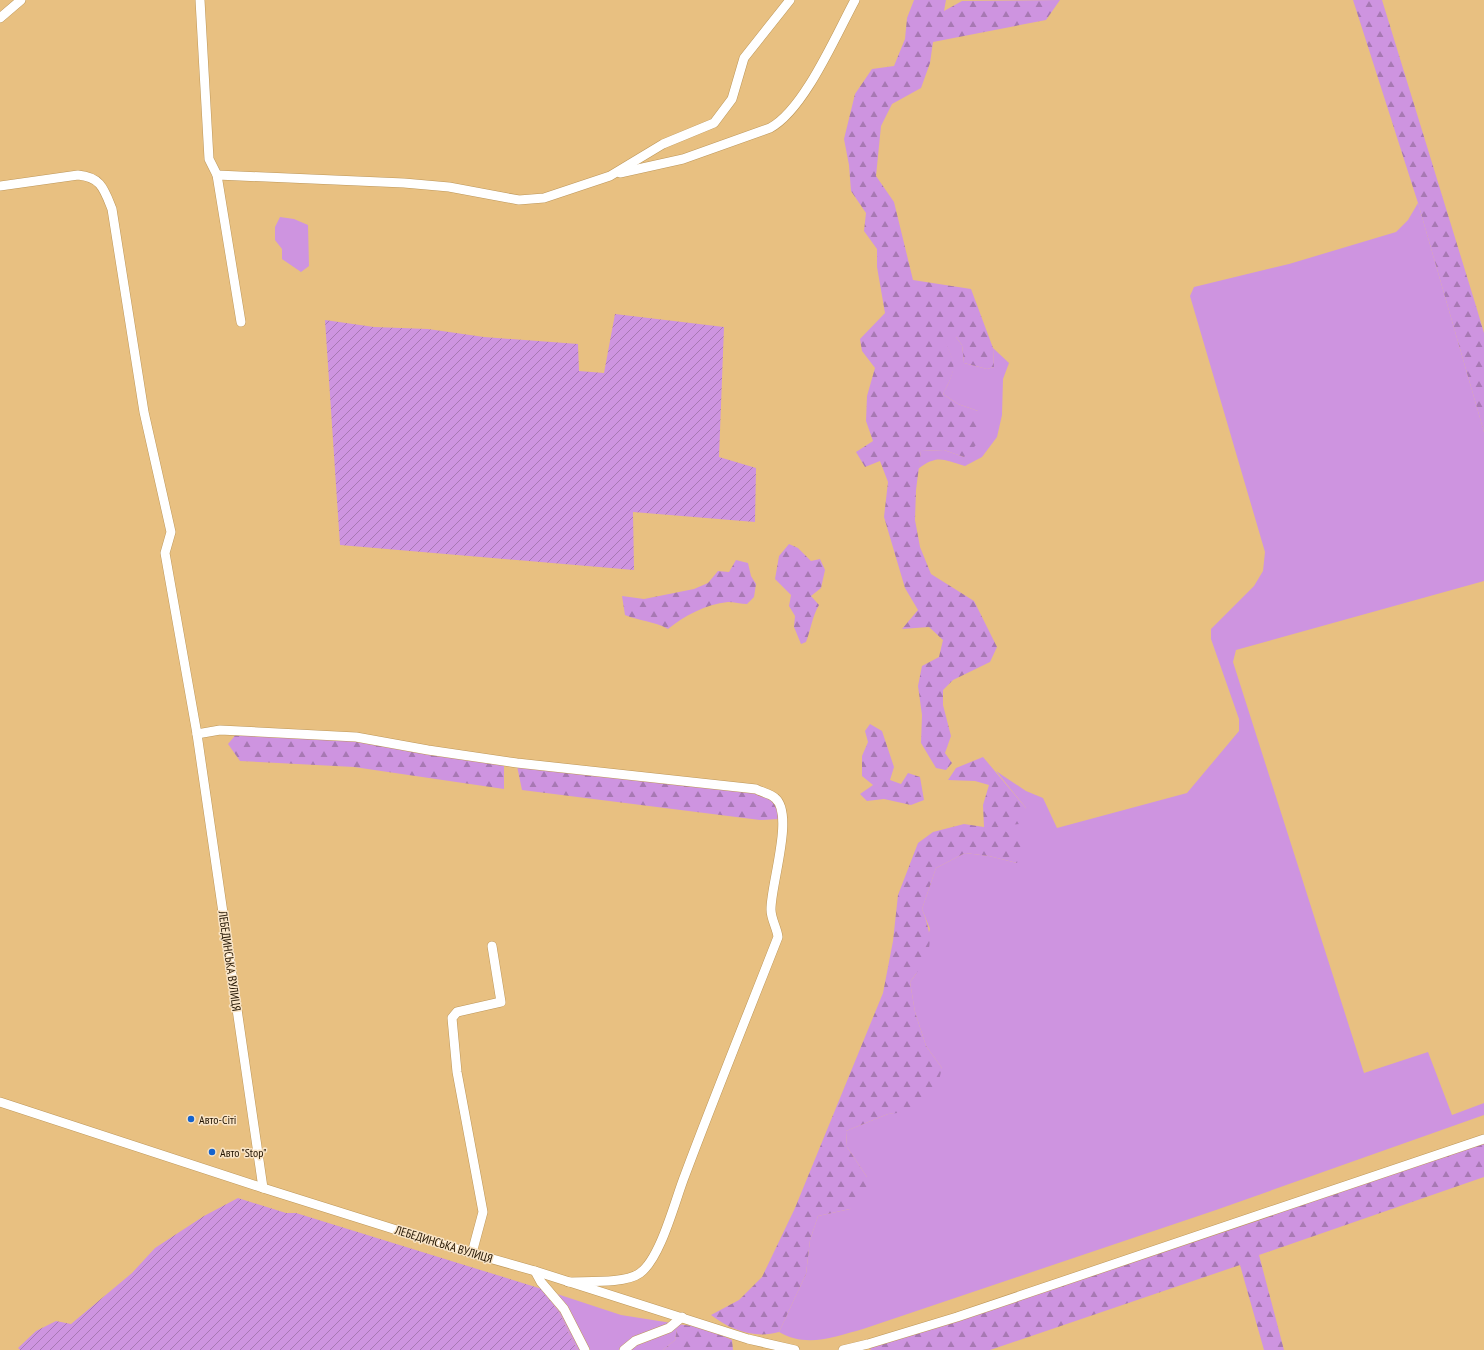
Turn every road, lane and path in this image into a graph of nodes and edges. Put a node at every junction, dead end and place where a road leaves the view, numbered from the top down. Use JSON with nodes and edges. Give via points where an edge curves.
{"nodes":[{"id":1,"x":21,"y":0,"type":"edge"},
{"id":2,"x":200,"y":0,"type":"edge"},
{"id":3,"x":790,"y":0,"type":"edge"},
{"id":4,"x":854,"y":0,"type":"edge"},
{"id":5,"x":0,"y":18,"type":"edge"},
{"id":6,"x":217,"y":175,"type":"junction"},
{"id":7,"x":610,"y":176,"type":"junction"},
{"id":8,"x":0,"y":186,"type":"edge"},
{"id":9,"x":241,"y":322,"type":"dead end"},
{"id":10,"x":198,"y":734,"type":"junction"},
{"id":11,"x":492,"y":946,"type":"dead end"},
{"id":12,"x":0,"y":1102,"type":"edge"},
{"id":13,"x":1484,"y":1140,"type":"edge"},
{"id":14,"x":263,"y":1188,"type":"junction"},
{"id":15,"x":472,"y":1253,"type":"junction"},
{"id":16,"x":535,"y":1271,"type":"junction"},
{"id":17,"x":568,"y":1282,"type":"junction"},
{"id":18,"x":682,"y":1317,"type":"junction"},
{"id":19,"x":783,"y":1349,"type":"edge"},
{"id":20,"x":585,"y":1350,"type":"edge"},
{"id":21,"x":624,"y":1350,"type":"edge"},
{"id":22,"x":795,"y":1350,"type":"edge"},
{"id":23,"x":843,"y":1350,"type":"edge"}],
"edges":[{"from":1,"to":5,"type":"street"},
{"from":2,"to":6,"type":"street","via":[[208,151]]},
{"from":3,"to":7,"type":"street","via":[[744,58],[732,99],[714,123],[663,144]]},
{"from":4,"to":7,"type":"street","via":[[816,73],[780,123],[683,159]]},
{"from":6,"to":7,"type":"street","via":[[449,187],[519,200],[544,198]]},
{"from":6,"to":9,"type":"street"},
{"from":8,"to":10,"type":"street","name":"ЛЕБЕДИНСЬКА ВУЛИЦЯ","via":[[78,175],[95,179],[106,194],[112,209],[144,412],[171,532],[165,553]]},
{"from":10,"to":14,"type":"street","name":"ЛЕБЕДИНСЬКА ВУЛИЦЯ"},
{"from":10,"to":17,"type":"street","via":[[220,730],[356,737],[510,762],[756,789],[775,798],[782,807],[780,850],[770,911],[778,937],[661,1241],[651,1262],[640,1274],[629,1278]]},
{"from":11,"to":15,"type":"street","via":[[501,1002],[457,1012],[452,1018],[457,1072],[483,1212]]},
{"from":12,"to":14,"type":"street","name":"ЛЕБЕДИНСЬКА ВУЛИЦЯ"},
{"from":13,"to":23,"type":"street","via":[[957,1318]]},
{"from":14,"to":15,"type":"street","name":"ЛЕБЕДИНСЬКА ВУЛИЦЯ"},
{"from":15,"to":16,"type":"street","name":"ЛЕБЕДИНСЬКА ВУЛИЦЯ"},
{"from":16,"to":17,"type":"street","name":"ЛЕБЕДИНСЬКА ВУЛИЦЯ"},
{"from":16,"to":20,"type":"street","via":[[564,1309]]},
{"from":17,"to":18,"type":"street","name":"ЛЕБЕДИНСЬКА ВУЛИЦЯ"},
{"from":18,"to":19,"type":"street","name":"ЛЕБЕДИНСЬКА ВУЛИЦЯ"},
{"from":18,"to":21,"type":"street","via":[[669,1328],[635,1341]]},
{"from":19,"to":22,"type":"street","name":"ЛЕБЕДИНСЬКА ВУЛИЦЯ"}]}
